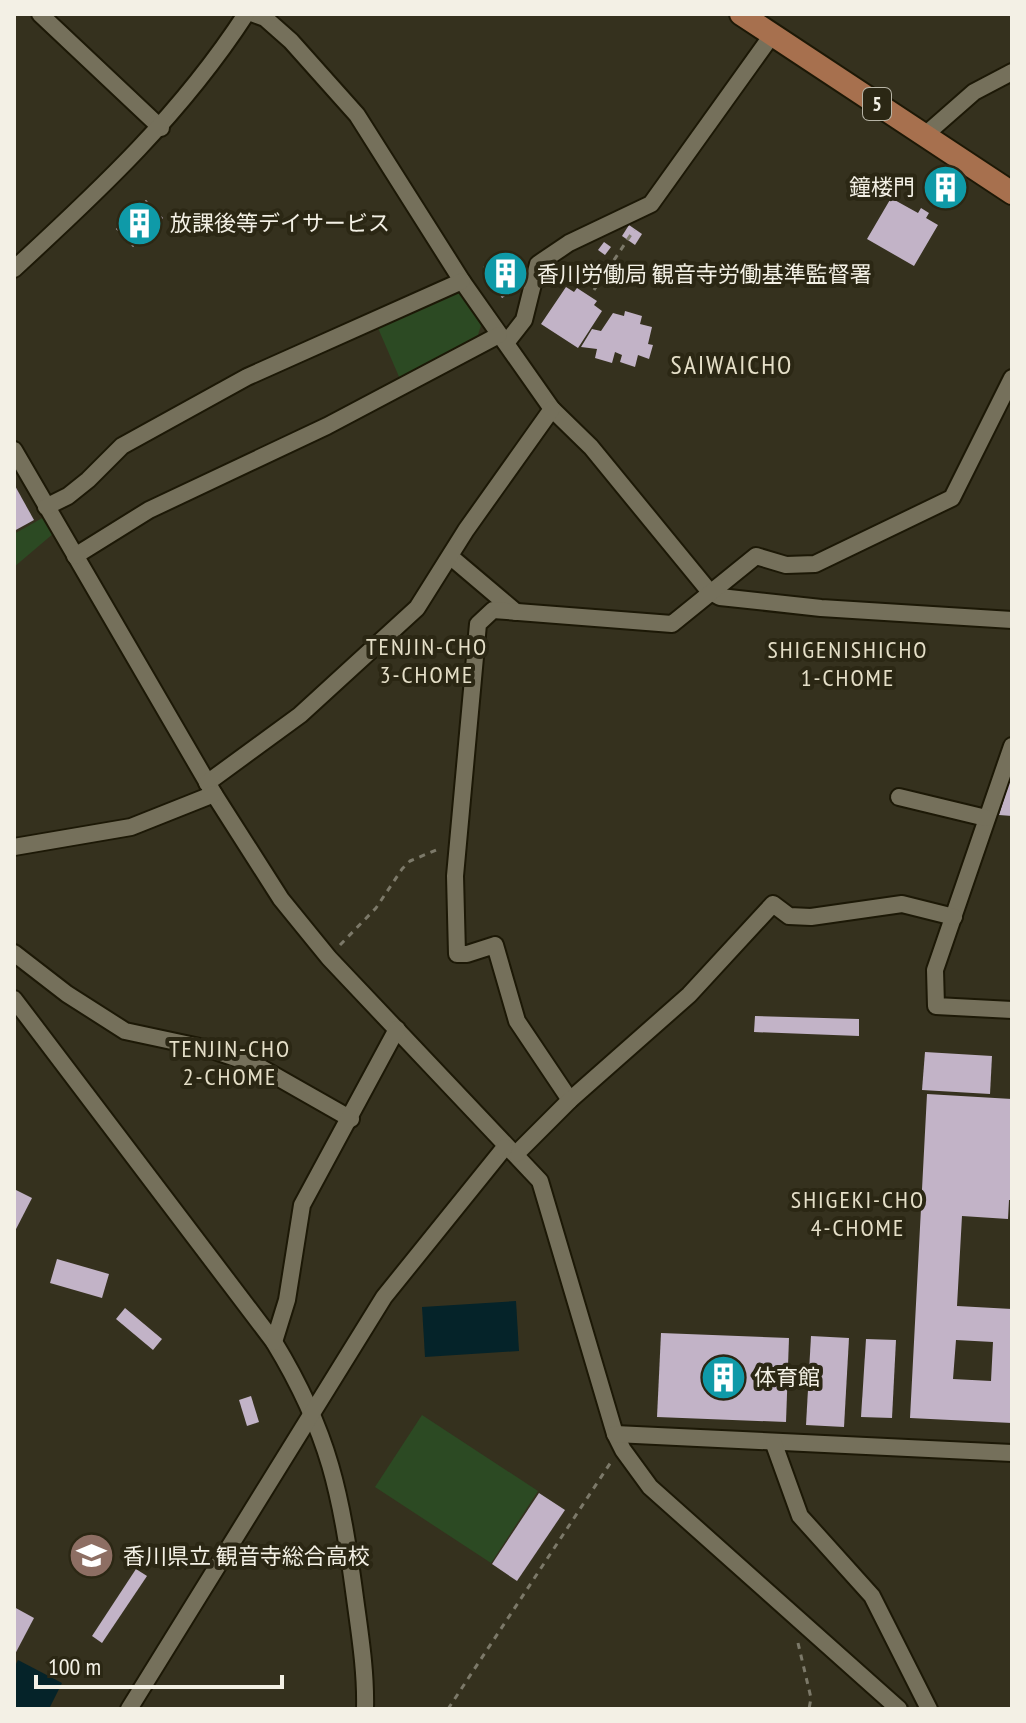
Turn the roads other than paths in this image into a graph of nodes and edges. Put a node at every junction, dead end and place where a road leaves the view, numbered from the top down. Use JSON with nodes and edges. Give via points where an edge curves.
{"nodes":[{"id":1,"x":40,"y":14,"type":"edge"},
{"id":2,"x":246,"y":14,"type":"edge"},
{"id":3,"x":254,"y":14,"type":"edge"},
{"id":4,"x":741,"y":14,"type":"edge"},
{"id":5,"x":772,"y":35,"type":"junction"},
{"id":6,"x":1012,"y":72,"type":"edge"},
{"id":7,"x":161,"y":128,"type":"junction"},
{"id":8,"x":925,"y":135,"type":"junction"},
{"id":9,"x":1012,"y":193,"type":"edge"},
{"id":10,"x":14,"y":269,"type":"edge"},
{"id":11,"x":462,"y":281,"type":"junction"},
{"id":12,"x":503,"y":339,"type":"junction"},
{"id":13,"x":1012,"y":378,"type":"edge"},
{"id":14,"x":552,"y":409,"type":"junction"},
{"id":15,"x":14,"y":450,"type":"edge"},
{"id":16,"x":46,"y":507,"type":"junction"},
{"id":17,"x":75,"y":556,"type":"junction"},
{"id":18,"x":451,"y":557,"type":"junction"},
{"id":19,"x":709,"y":591,"type":"junction"},
{"id":20,"x":516,"y":612,"type":"junction"},
{"id":21,"x":1012,"y":620,"type":"edge"},
{"id":22,"x":1012,"y":746,"type":"edge"},
{"id":23,"x":210,"y":789,"type":"junction"},
{"id":24,"x":899,"y":797,"type":"dead end"},
{"id":25,"x":986,"y":818,"type":"junction"},
{"id":26,"x":14,"y":847,"type":"edge"},
{"id":27,"x":954,"y":917,"type":"junction"},
{"id":28,"x":14,"y":953,"type":"edge"},
{"id":29,"x":14,"y":999,"type":"edge"},
{"id":30,"x":1012,"y":1010,"type":"edge"},
{"id":31,"x":397,"y":1029,"type":"junction"},
{"id":32,"x":570,"y":1100,"type":"junction"},
{"id":33,"x":351,"y":1119,"type":"junction"},
{"id":34,"x":510,"y":1150,"type":"junction"},
{"id":35,"x":274,"y":1342,"type":"junction"},
{"id":36,"x":312,"y":1410,"type":"junction"},
{"id":37,"x":615,"y":1434,"type":"junction"},
{"id":38,"x":774,"y":1444,"type":"junction"},
{"id":39,"x":1012,"y":1453,"type":"edge"},
{"id":40,"x":129,"y":1709,"type":"edge"},
{"id":41,"x":365,"y":1709,"type":"edge"},
{"id":42,"x":899,"y":1709,"type":"edge"},
{"id":43,"x":929,"y":1709,"type":"edge"}],
"edges":[{"from":1,"to":7,"type":"street"},
{"from":2,"to":7,"type":"street"},
{"from":3,"to":11,"type":"street","via":[[291,41],[357,115]]},
{"from":4,"to":5,"type":"main road","number":"5"},
{"from":5,"to":8,"type":"main road","number":"5"},
{"from":5,"to":12,"type":"street","via":[[651,204],[569,243],[538,264],[524,320]]},
{"from":6,"to":8,"type":"street","via":[[974,92]]},
{"from":7,"to":10,"type":"street"},
{"from":8,"to":9,"type":"main road","number":"5"},
{"from":11,"to":12,"type":"street"},
{"from":11,"to":16,"type":"street","via":[[233,385],[122,446],[78,488]]},
{"from":12,"to":14,"type":"street"},
{"from":12,"to":17,"type":"street","via":[[149,510]]},
{"from":13,"to":19,"type":"street","via":[[952,498],[815,564],[786,565],[756,556]]},
{"from":14,"to":18,"type":"street"},
{"from":14,"to":19,"type":"street","via":[[591,447]]},
{"from":15,"to":16,"type":"street"},
{"from":16,"to":17,"type":"street"},
{"from":17,"to":23,"type":"street"},
{"from":18,"to":20,"type":"street"},
{"from":18,"to":23,"type":"street","via":[[417,608]]},
{"from":19,"to":20,"type":"street","via":[[672,624]]},
{"from":19,"to":21,"type":"street","via":[[720,597],[821,608]]},
{"from":20,"to":32,"type":"street","via":[[493,610],[478,624],[454,917],[457,954],[495,945],[517,1021]]},
{"from":22,"to":25,"type":"street"},
{"from":23,"to":26,"type":"street","via":[[131,827]]},
{"from":23,"to":31,"type":"street","via":[[281,899]]},
{"from":24,"to":25,"type":"street"},
{"from":25,"to":27,"type":"street"},
{"from":27,"to":30,"type":"street","via":[[935,970],[936,1006]]},
{"from":27,"to":32,"type":"street","via":[[902,904],[789,916],[773,904],[689,995]]},
{"from":28,"to":33,"type":"street","via":[[125,1031],[256,1065]]},
{"from":29,"to":35,"type":"street"},
{"from":31,"to":33,"type":"street"},
{"from":31,"to":34,"type":"street"},
{"from":32,"to":34,"type":"street"},
{"from":33,"to":35,"type":"street","via":[[302,1205],[287,1300]]},
{"from":34,"to":36,"type":"street","via":[[384,1297]]},
{"from":34,"to":37,"type":"street","via":[[540,1181]]},
{"from":35,"to":36,"type":"street"},
{"from":36,"to":40,"type":"street"},
{"from":36,"to":41,"type":"street","via":[[329,1454],[346,1532]]},
{"from":37,"to":38,"type":"street"},
{"from":37,"to":42,"type":"street","via":[[650,1487]]},
{"from":38,"to":39,"type":"street"},
{"from":38,"to":43,"type":"street","via":[[800,1516],[872,1596]]}]}
